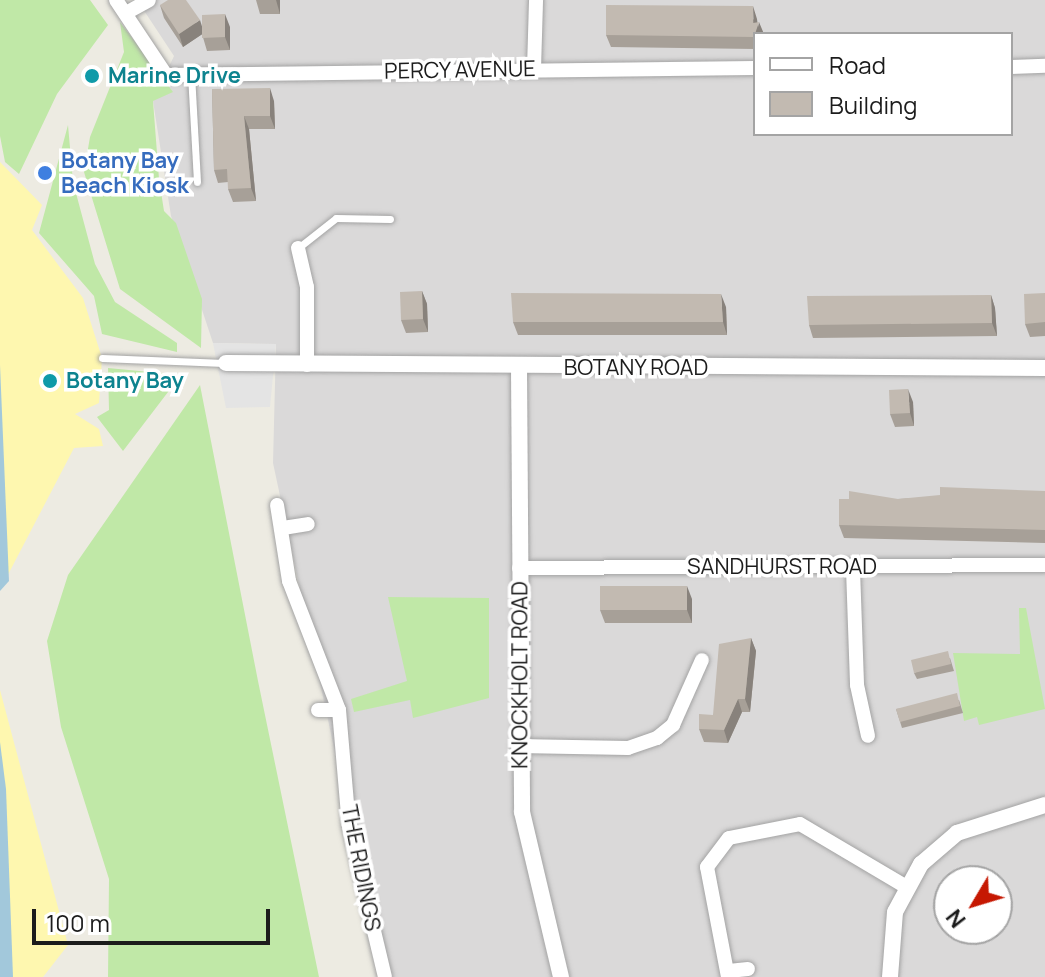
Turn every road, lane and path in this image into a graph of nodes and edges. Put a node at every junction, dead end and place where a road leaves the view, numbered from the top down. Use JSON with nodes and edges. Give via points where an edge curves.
{"nodes":[{"id":1,"x":116,"y":0,"type":"edge"},
{"id":2,"x":149,"y":0,"type":"edge"},
{"id":3,"x":536,"y":0,"type":"edge"},
{"id":4,"x":126,"y":13,"type":"junction"},
{"id":5,"x":1045,"y":66,"type":"edge"},
{"id":6,"x":1013,"y":67,"type":"edge"},
{"id":7,"x":753,"y":68,"type":"edge"},
{"id":8,"x":534,"y":69,"type":"junction"},
{"id":9,"x":191,"y":74,"type":"junction"},
{"id":10,"x":197,"y":182,"type":"dead end"},
{"id":11,"x":390,"y":219,"type":"dead end"},
{"id":12,"x":298,"y":248,"type":"joint"},
{"id":13,"x":102,"y":358,"type":"dead end"},
{"id":14,"x":226,"y":363,"type":"joint"},
{"id":15,"x":307,"y":365,"type":"junction"},
{"id":16,"x":519,"y":368,"type":"junction"},
{"id":17,"x":1045,"y":368,"type":"edge"},
{"id":18,"x":277,"y":505,"type":"dead end"},
{"id":19,"x":308,"y":524,"type":"dead end"},
{"id":20,"x":283,"y":528,"type":"junction"},
{"id":21,"x":1045,"y":565,"type":"edge"},
{"id":22,"x":519,"y":568,"type":"junction"},
{"id":23,"x":853,"y":569,"type":"junction"},
{"id":24,"x":702,"y":660,"type":"dead end"},
{"id":25,"x":318,"y":710,"type":"dead end"},
{"id":26,"x":339,"y":710,"type":"junction"},
{"id":27,"x":868,"y":736,"type":"dead end"},
{"id":28,"x":518,"y":746,"type":"junction"},
{"id":29,"x":1045,"y":805,"type":"edge"},
{"id":30,"x":905,"y":886,"type":"junction"},
{"id":31,"x":748,"y":969,"type":"dead end"},
{"id":32,"x":728,"y":974,"type":"edge"},
{"id":33,"x":385,"y":977,"type":"edge"},
{"id":34,"x":561,"y":977,"type":"edge"},
{"id":35,"x":890,"y":977,"type":"edge"}],
"edges":[{"from":1,"to":4,"type":"street"},
{"from":2,"to":4,"type":"street"},
{"from":3,"to":8,"type":"street"},
{"from":4,"to":9,"type":"street","name":"PERCY AVENUE","via":[[166,75]]},
{"from":5,"to":6,"type":"street"},
{"from":7,"to":8,"type":"street","name":"PERCY AVENUE"},
{"from":8,"to":9,"type":"street","name":"PERCY AVENUE"},
{"from":9,"to":10,"type":"lane"},
{"from":11,"to":12,"type":"lane","via":[[336,218]]},
{"from":12,"to":15,"type":"street","via":[[307,287]]},
{"from":13,"to":14,"type":"lane"},
{"from":14,"to":15,"type":"street","name":"BOTANY ROAD"},
{"from":15,"to":16,"type":"street","name":"BOTANY ROAD"},
{"from":16,"to":17,"type":"street","name":"BOTANY ROAD"},
{"from":16,"to":22,"type":"street","name":"KNOCKHOLT ROAD"},
{"from":18,"to":20,"type":"street","name":"THE RIDINGS"},
{"from":19,"to":20,"type":"street"},
{"from":20,"to":26,"type":"street","name":"THE RIDINGS","via":[[289,581]]},
{"from":21,"to":23,"type":"street","name":"SANDHURST ROAD"},
{"from":22,"to":23,"type":"street","name":"SANDHURST ROAD"},
{"from":22,"to":28,"type":"street","name":"KNOCKHOLT ROAD"},
{"from":23,"to":27,"type":"street","via":[[857,685]]},
{"from":24,"to":28,"type":"street","via":[[673,725],[657,738],[628,748]]},
{"from":25,"to":26,"type":"street"},
{"from":26,"to":33,"type":"street","name":"THE RIDINGS","via":[[349,826]]},
{"from":28,"to":34,"type":"street","name":"KNOCKHOLT ROAD","via":[[522,812]]},
{"from":29,"to":30,"type":"street","via":[[957,833]]},
{"from":30,"to":32,"type":"street","via":[[800,824],[729,838],[707,867]]},
{"from":30,"to":35,"type":"street","via":[[889,941]]},
{"from":31,"to":32,"type":"street"}]}
